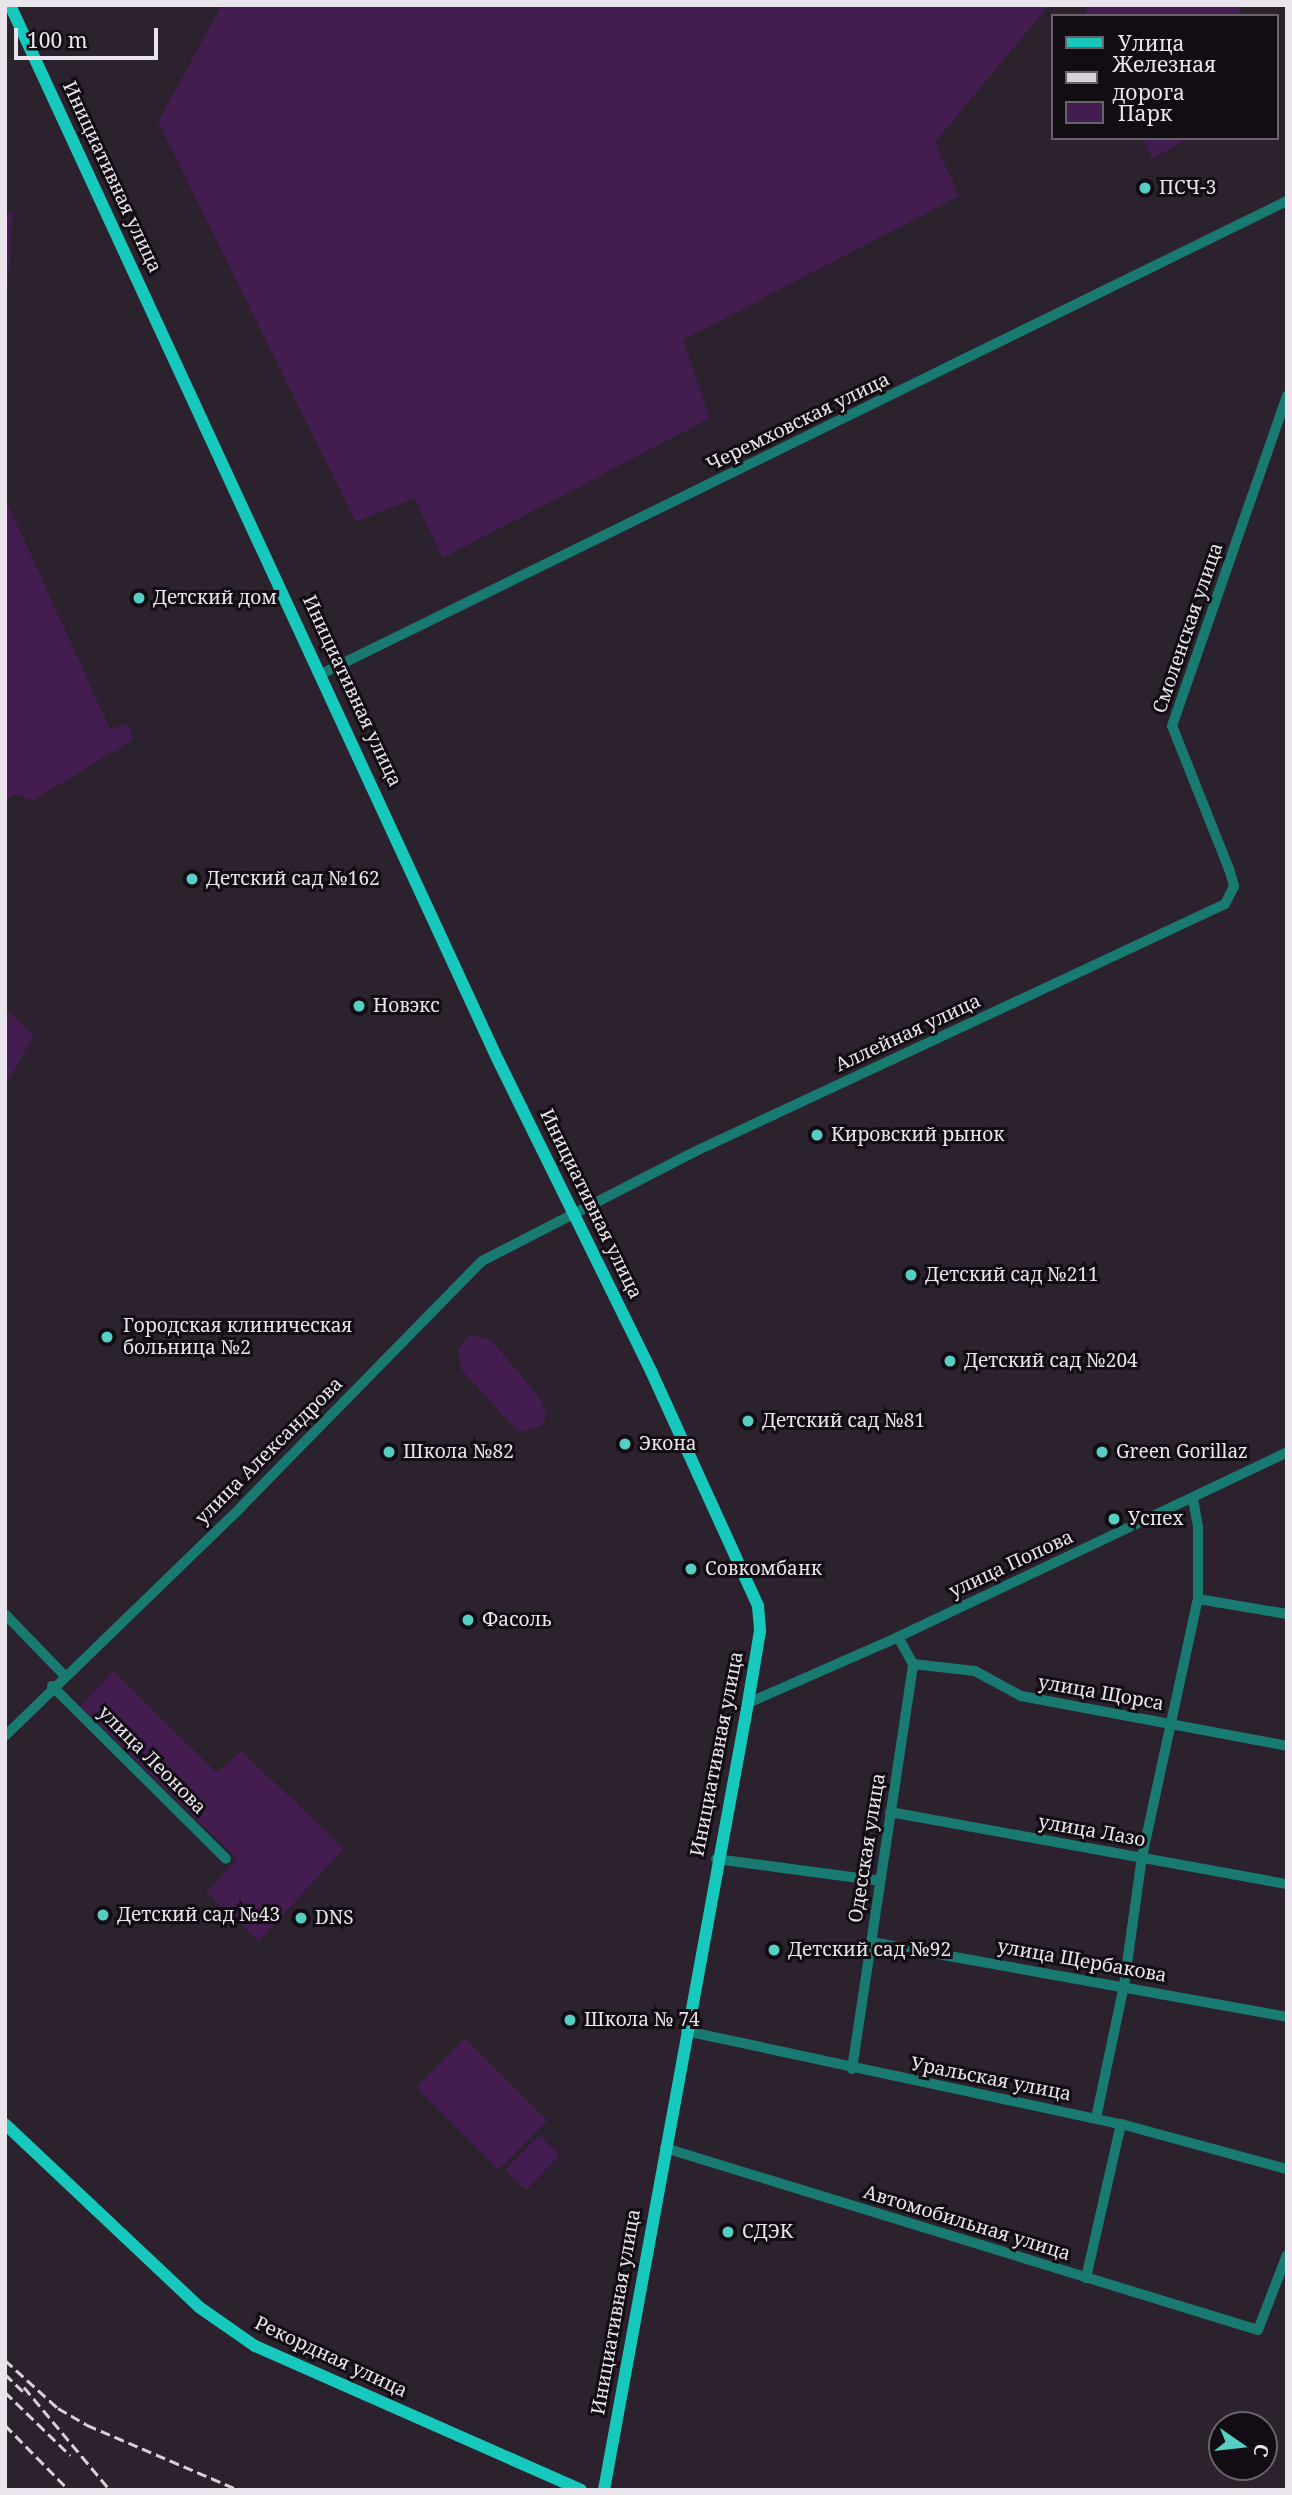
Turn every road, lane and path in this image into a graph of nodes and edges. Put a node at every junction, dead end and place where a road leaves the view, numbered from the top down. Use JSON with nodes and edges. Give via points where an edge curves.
{"nodes":[{"id":1,"x":10,"y":5,"type":"edge"},
{"id":2,"x":1287,"y":201,"type":"edge"},
{"id":3,"x":1287,"y":395,"type":"edge"},
{"id":4,"x":323,"y":673,"type":"junction"},
{"id":5,"x":1229,"y":869,"type":"joint"},
{"id":6,"x":573,"y":1213,"type":"junction"},
{"id":7,"x":1287,"y":1452,"type":"edge"},
{"id":8,"x":1193,"y":1498,"type":"junction"},
{"id":9,"x":1198,"y":1599,"type":"junction"},
{"id":10,"x":5,"y":1614,"type":"edge"},
{"id":11,"x":1287,"y":1614,"type":"edge"},
{"id":12,"x":898,"y":1637,"type":"junction"},
{"id":13,"x":913,"y":1664,"type":"junction"},
{"id":14,"x":64,"y":1675,"type":"junction"},
{"id":15,"x":52,"y":1686,"type":"junction"},
{"id":16,"x":748,"y":1703,"type":"junction"},
{"id":17,"x":1175,"y":1725,"type":"junction"},
{"id":18,"x":5,"y":1735,"type":"edge"},
{"id":19,"x":1287,"y":1746,"type":"edge"},
{"id":20,"x":890,"y":1812,"type":"junction"},
{"id":21,"x":1142,"y":1857,"type":"junction"},
{"id":22,"x":226,"y":1859,"type":"dead end"},
{"id":23,"x":716,"y":1860,"type":"junction"},
{"id":24,"x":880,"y":1881,"type":"junction"},
{"id":25,"x":1287,"y":1884,"type":"edge"},
{"id":26,"x":871,"y":1942,"type":"junction"},
{"id":27,"x":1124,"y":1985,"type":"junction"},
{"id":28,"x":1287,"y":2017,"type":"edge"},
{"id":29,"x":686,"y":2031,"type":"junction"},
{"id":30,"x":852,"y":2069,"type":"junction"},
{"id":31,"x":1097,"y":2118,"type":"junction"},
{"id":32,"x":5,"y":2124,"type":"edge"},
{"id":33,"x":1121,"y":2124,"type":"junction"},
{"id":34,"x":665,"y":2148,"type":"junction"},
{"id":35,"x":1287,"y":2169,"type":"edge"},
{"id":36,"x":1287,"y":2255,"type":"edge"},
{"id":37,"x":1086,"y":2278,"type":"junction"},
{"id":38,"x":581,"y":2490,"type":"edge"},
{"id":39,"x":604,"y":2490,"type":"edge"}],
"edges":[{"from":1,"to":4,"type":"main road","name":"Инициативная улица"},
{"from":2,"to":4,"type":"street","name":"Черемховская улица"},
{"from":3,"to":5,"type":"street","name":"Смоленская улица","via":[[1172,726]]},
{"from":4,"to":6,"type":"main road","name":"Инициативная улица"},
{"from":5,"to":6,"type":"street","name":"Аллейная улица","via":[[1234,886],[1225,904],[718,1140]]},
{"from":6,"to":14,"type":"street","name":"улица Александрова","via":[[482,1261],[241,1507]]},
{"from":6,"to":16,"type":"main road","name":"Инициативная улица","via":[[758,1606],[760,1631]]},
{"from":7,"to":8,"type":"street","name":"улица Попова"},
{"from":8,"to":9,"type":"street","via":[[1198,1527]]},
{"from":8,"to":12,"type":"street","name":"улица Попова"},
{"from":9,"to":11,"type":"street"},
{"from":9,"to":17,"type":"street"},
{"from":10,"to":14,"type":"street"},
{"from":12,"to":13,"type":"street"},
{"from":12,"to":16,"type":"street","name":"улица Попова"},
{"from":13,"to":17,"type":"street","name":"улица Щорса","via":[[975,1671],[1021,1696]]},
{"from":13,"to":20,"type":"street","name":"Одесская улица"},
{"from":14,"to":15,"type":"street","name":"улица Александрова"},
{"from":15,"to":18,"type":"street","name":"улица Александрова"},
{"from":15,"to":22,"type":"street","name":"улица Леонова"},
{"from":16,"to":23,"type":"main road","name":"Инициативная улица"},
{"from":17,"to":19,"type":"street","name":"улица Щорса"},
{"from":17,"to":21,"type":"street"},
{"from":20,"to":21,"type":"street","name":"улица Лазо"},
{"from":20,"to":24,"type":"street","name":"Одесская улица"},
{"from":21,"to":25,"type":"street","name":"улица Лазо"},
{"from":21,"to":27,"type":"street"},
{"from":23,"to":24,"type":"street"},
{"from":23,"to":29,"type":"main road","name":"Инициативная улица"},
{"from":24,"to":26,"type":"street","name":"Одесская улица"},
{"from":26,"to":27,"type":"street","name":"улица Щербакова"},
{"from":26,"to":30,"type":"street","name":"Одесская улица"},
{"from":27,"to":28,"type":"street","name":"улица Щербакова"},
{"from":27,"to":31,"type":"street"},
{"from":29,"to":30,"type":"street","name":"Уральская улица","via":[[775,2047]]},
{"from":29,"to":34,"type":"main road","name":"Инициативная улица"},
{"from":30,"to":31,"type":"street","name":"Уральская улица"},
{"from":31,"to":33,"type":"street","name":"Уральская улица"},
{"from":32,"to":38,"type":"main road","name":"Рекордная улица","via":[[200,2307],[255,2346]]},
{"from":33,"to":35,"type":"street","name":"Уральская улица"},
{"from":33,"to":37,"type":"street"},
{"from":34,"to":37,"type":"street","name":"Автомобильная улица"},
{"from":34,"to":39,"type":"main road","name":"Инициативная улица"},
{"from":36,"to":37,"type":"street","name":"Автомобильная улица","via":[[1258,2330]]}]}
